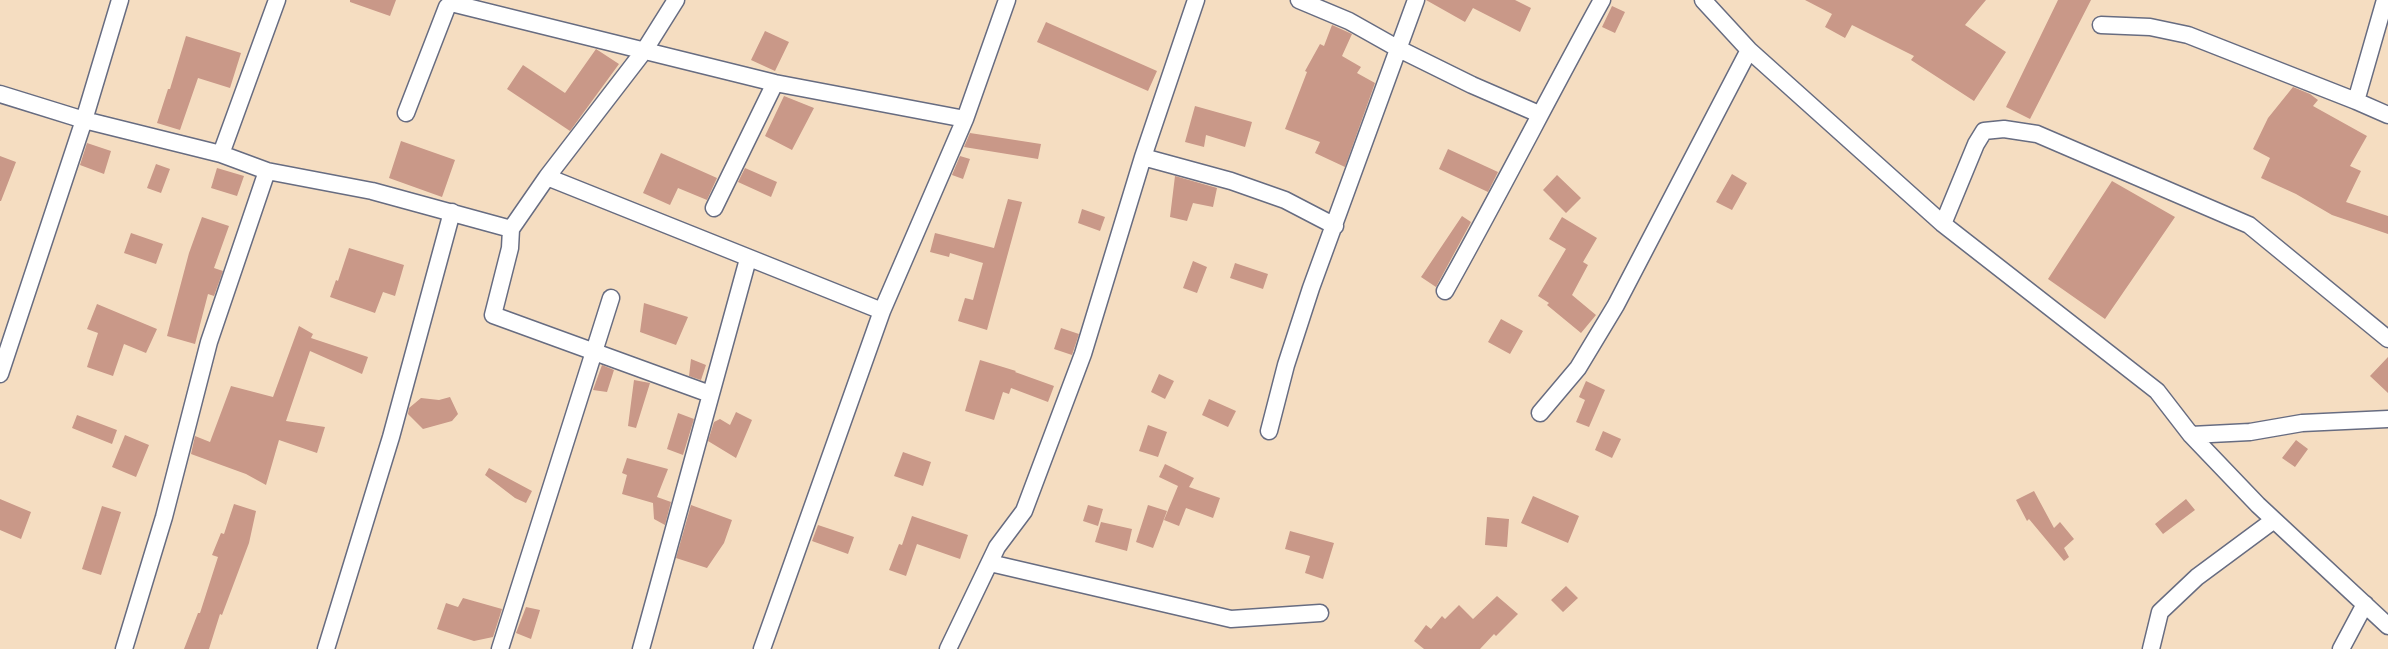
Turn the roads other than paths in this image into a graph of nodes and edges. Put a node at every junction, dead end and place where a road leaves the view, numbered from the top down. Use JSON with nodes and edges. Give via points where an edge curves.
{"nodes":[{"id":1,"x":120,"y":0,"type":"edge"},
{"id":2,"x":277,"y":0,"type":"edge"},
{"id":3,"x":676,"y":0,"type":"edge"},
{"id":4,"x":1007,"y":0,"type":"edge"},
{"id":5,"x":1196,"y":0,"type":"edge"},
{"id":6,"x":1299,"y":0,"type":"edge"},
{"id":7,"x":1416,"y":0,"type":"edge"},
{"id":8,"x":1602,"y":0,"type":"edge"},
{"id":9,"x":1702,"y":0,"type":"edge"},
{"id":10,"x":2385,"y":0,"type":"edge"},
{"id":11,"x":483,"y":5,"type":"edge"},
{"id":12,"x":2101,"y":25,"type":"dead end"},
{"id":13,"x":1397,"y":48,"type":"junction"},
{"id":14,"x":1749,"y":50,"type":"junction"},
{"id":15,"x":644,"y":51,"type":"junction"},
{"id":16,"x":775,"y":83,"type":"junction"},
{"id":17,"x":0,"y":94,"type":"edge"},
{"id":18,"x":2356,"y":102,"type":"junction"},
{"id":19,"x":406,"y":113,"type":"dead end"},
{"id":20,"x":1539,"y":114,"type":"junction"},
{"id":21,"x":2388,"y":115,"type":"edge"},
{"id":22,"x":964,"y":119,"type":"junction"},
{"id":23,"x":84,"y":120,"type":"junction"},
{"id":24,"x":221,"y":154,"type":"junction"},
{"id":25,"x":1143,"y":157,"type":"junction"},
{"id":26,"x":266,"y":171,"type":"junction"},
{"id":27,"x":547,"y":177,"type":"junction"},
{"id":28,"x":714,"y":208,"type":"dead end"},
{"id":29,"x":452,"y":212,"type":"junction"},
{"id":30,"x":1943,"y":224,"type":"junction"},
{"id":31,"x":1335,"y":226,"type":"junction"},
{"id":32,"x":511,"y":228,"type":"junction"},
{"id":33,"x":748,"y":259,"type":"junction"},
{"id":34,"x":1445,"y":291,"type":"dead end"},
{"id":35,"x":611,"y":298,"type":"dead end"},
{"id":36,"x":882,"y":311,"type":"junction"},
{"id":37,"x":2388,"y":339,"type":"edge"},
{"id":38,"x":593,"y":354,"type":"junction"},
{"id":39,"x":0,"y":374,"type":"edge"},
{"id":40,"x":710,"y":394,"type":"junction"},
{"id":41,"x":1540,"y":413,"type":"dead end"},
{"id":42,"x":2388,"y":419,"type":"edge"},
{"id":43,"x":1270,"y":431,"type":"dead end"},
{"id":44,"x":2191,"y":435,"type":"junction"},
{"id":45,"x":2274,"y":520,"type":"junction"},
{"id":46,"x":990,"y":563,"type":"junction"},
{"id":47,"x":2365,"y":604,"type":"junction"},
{"id":48,"x":1320,"y":613,"type":"dead end"},
{"id":49,"x":2388,"y":626,"type":"edge"},
{"id":50,"x":124,"y":649,"type":"edge"},
{"id":51,"x":326,"y":649,"type":"edge"},
{"id":52,"x":500,"y":649,"type":"edge"},
{"id":53,"x":641,"y":649,"type":"edge"},
{"id":54,"x":762,"y":649,"type":"edge"},
{"id":55,"x":948,"y":649,"type":"edge"},
{"id":56,"x":2151,"y":649,"type":"edge"},
{"id":57,"x":2341,"y":649,"type":"edge"}],
"edges":[{"from":1,"to":23,"type":"street"},
{"from":2,"to":24,"type":"street"},
{"from":3,"to":15,"type":"street"},
{"from":4,"to":22,"type":"street"},
{"from":5,"to":25,"type":"street"},
{"from":6,"to":13,"type":"street","via":[[1349,21]]},
{"from":7,"to":13,"type":"street"},
{"from":8,"to":20,"type":"street"},
{"from":9,"to":14,"type":"street"},
{"from":10,"to":18,"type":"street"},
{"from":11,"to":15,"type":"street"},
{"from":11,"to":19,"type":"street","via":[[451,3],[447,7]]},
{"from":12,"to":18,"type":"street","via":[[2150,27],[2188,35]]},
{"from":13,"to":20,"type":"street"},
{"from":13,"to":31,"type":"street"},
{"from":14,"to":30,"type":"street"},
{"from":14,"to":41,"type":"street","via":[[1616,305],[1578,368]]},
{"from":15,"to":16,"type":"street"},
{"from":15,"to":27,"type":"street"},
{"from":16,"to":22,"type":"street"},
{"from":16,"to":28,"type":"street"},
{"from":17,"to":23,"type":"street"},
{"from":18,"to":21,"type":"street"},
{"from":20,"to":34,"type":"street","via":[[1496,201]]},
{"from":22,"to":36,"type":"street"},
{"from":23,"to":24,"type":"street"},
{"from":23,"to":39,"type":"street"},
{"from":24,"to":26,"type":"street"},
{"from":25,"to":31,"type":"street","via":[[1285,200]]},
{"from":25,"to":46,"type":"street","via":[[1083,354],[1035,483],[1024,511],[997,547]]},
{"from":26,"to":29,"type":"street","via":[[372,191]]},
{"from":26,"to":50,"type":"street","via":[[209,342],[164,518]]},
{"from":27,"to":32,"type":"street"},
{"from":27,"to":33,"type":"street"},
{"from":29,"to":32,"type":"street"},
{"from":29,"to":51,"type":"street","via":[[391,437]]},
{"from":30,"to":37,"type":"street","via":[[1984,131],[2004,129],[2037,134],[2249,225]]},
{"from":30,"to":44,"type":"street","via":[[2157,391]]},
{"from":31,"to":43,"type":"street","via":[[1289,357]]},
{"from":32,"to":38,"type":"street","via":[[510,248],[493,315]]},
{"from":33,"to":36,"type":"street"},
{"from":33,"to":40,"type":"street"},
{"from":35,"to":38,"type":"street"},
{"from":36,"to":54,"type":"street"},
{"from":38,"to":40,"type":"street"},
{"from":38,"to":52,"type":"street"},
{"from":40,"to":53,"type":"street"},
{"from":42,"to":44,"type":"street"},
{"from":44,"to":45,"type":"street"},
{"from":45,"to":47,"type":"street"},
{"from":45,"to":56,"type":"street","via":[[2197,576],[2160,612]]},
{"from":46,"to":48,"type":"street","via":[[1231,619]]},
{"from":46,"to":55,"type":"street"},
{"from":47,"to":49,"type":"street"},
{"from":47,"to":57,"type":"street"}]}
